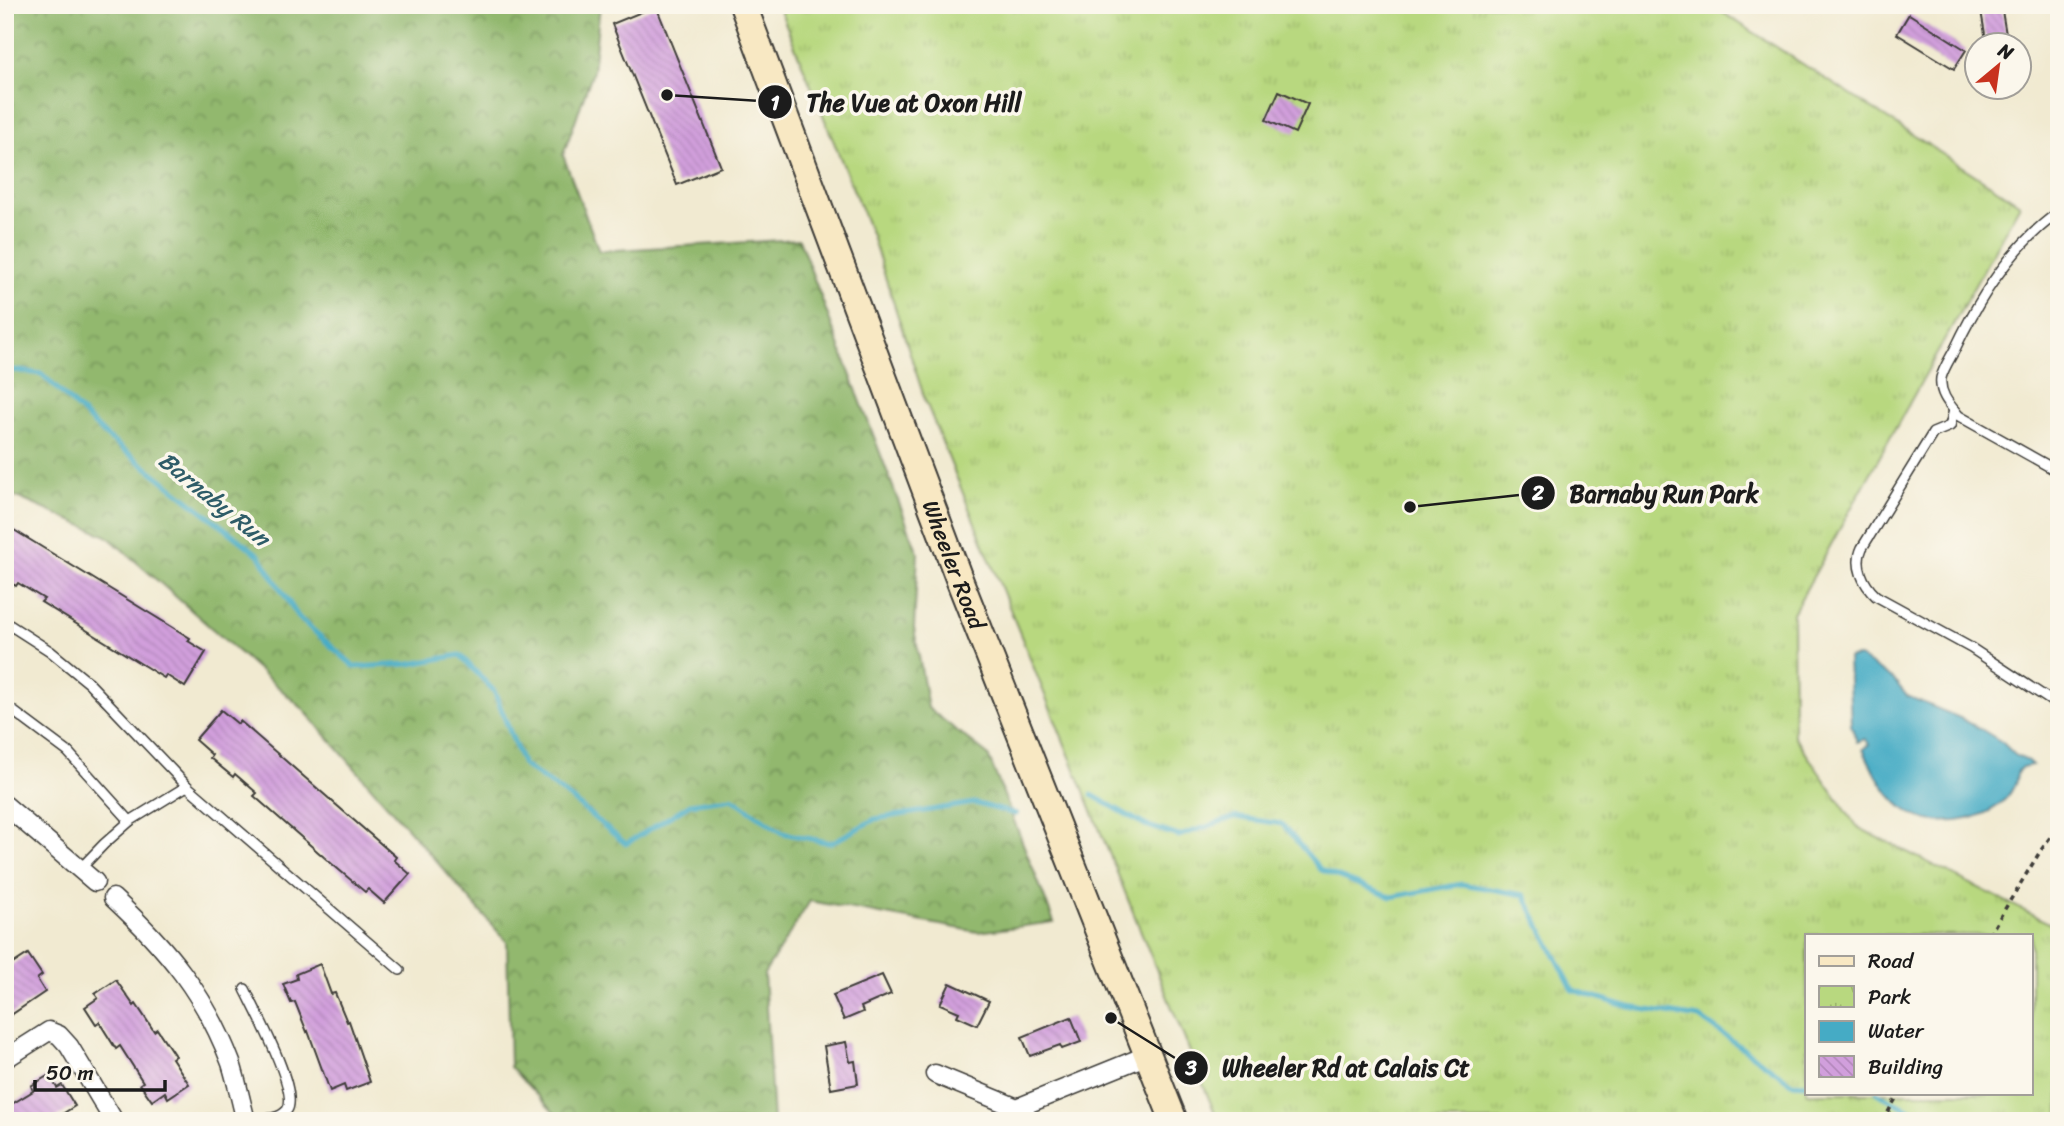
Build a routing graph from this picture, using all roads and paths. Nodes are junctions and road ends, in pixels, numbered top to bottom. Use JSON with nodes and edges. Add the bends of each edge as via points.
{"nodes":[{"id":1,"x":743,"y":5,"type":"edge"},
{"id":2,"x":2059,"y":212,"type":"edge"},
{"id":3,"x":1954,"y":410,"type":"junction"},
{"id":4,"x":2059,"y":472,"type":"edge"},
{"id":5,"x":5,"y":622,"type":"edge"},
{"id":6,"x":5,"y":705,"type":"edge"},
{"id":7,"x":2059,"y":706,"type":"edge"},
{"id":8,"x":187,"y":786,"type":"junction"},
{"id":9,"x":5,"y":805,"type":"edge"},
{"id":10,"x":130,"y":821,"type":"junction"},
{"id":11,"x":2059,"y":825,"type":"edge"},
{"id":12,"x":79,"y":870,"type":"junction"},
{"id":13,"x":95,"y":882,"type":"dead end"},
{"id":14,"x":113,"y":898,"type":"dead end"},
{"id":15,"x":1990,"y":934,"type":"edge"},
{"id":16,"x":400,"y":970,"type":"dead end"},
{"id":17,"x":245,"y":989,"type":"dead end"},
{"id":18,"x":1148,"y":1055,"type":"junction"},
{"id":19,"x":5,"y":1059,"type":"edge"},
{"id":20,"x":935,"y":1074,"type":"dead end"},
{"id":21,"x":1898,"y":1094,"type":"edge"},
{"id":22,"x":1017,"y":1114,"type":"edge"},
{"id":23,"x":114,"y":1121,"type":"edge"},
{"id":24,"x":245,"y":1121,"type":"edge"},
{"id":25,"x":1174,"y":1121,"type":"edge"},
{"id":26,"x":1883,"y":1121,"type":"edge"}],
"edges":[{"from":1,"to":18,"type":"main road","name":"Wheeler Road","via":[[956,572]]},
{"from":2,"to":3,"type":"lane","via":[[2027,238],[1964,329],[1941,377],[1942,392]]},
{"from":3,"to":4,"type":"lane"},
{"from":3,"to":7,"type":"lane","via":[[1950,426],[1933,433],[1862,548],[1857,558],[1865,586]]},
{"from":5,"to":8,"type":"lane","via":[[89,683]]},
{"from":6,"to":10,"type":"lane","via":[[68,752]]},
{"from":8,"to":10,"type":"lane"},
{"from":8,"to":16,"type":"lane"},
{"from":9,"to":12,"type":"street"},
{"from":10,"to":12,"type":"lane"},
{"from":11,"to":15,"type":"path"},
{"from":12,"to":13,"type":"street"},
{"from":14,"to":24,"type":"street","via":[[183,971],[212,1020],[231,1065]]},
{"from":17,"to":24,"type":"lane","via":[[273,1046],[291,1098],[278,1117]]},
{"from":18,"to":22,"type":"street"},
{"from":18,"to":25,"type":"main road","name":"Wheeler Road"},
{"from":19,"to":23,"type":"street","via":[[52,1031],[69,1046]]},
{"from":20,"to":22,"type":"street"},
{"from":21,"to":26,"type":"path"}]}
